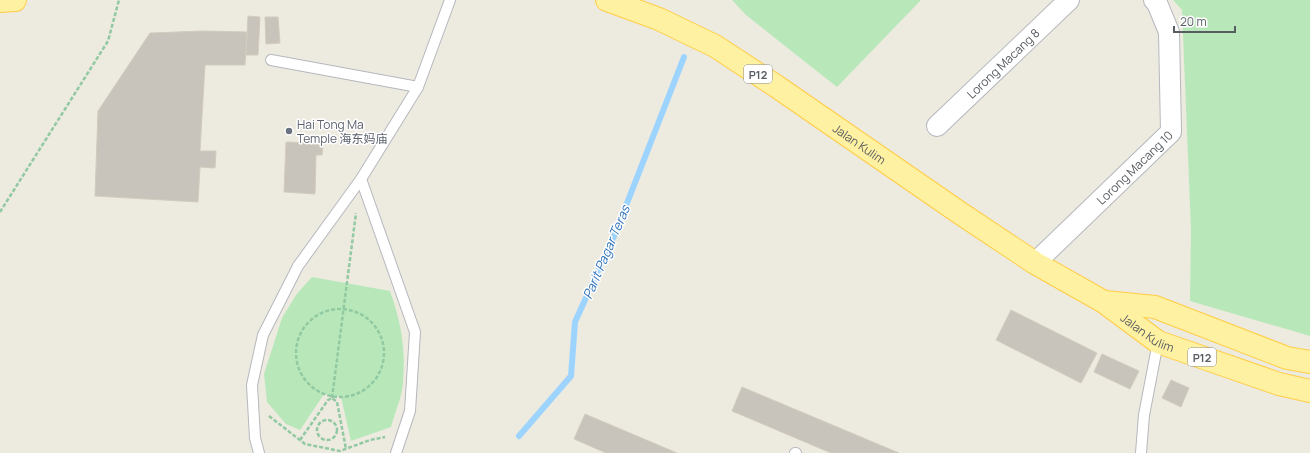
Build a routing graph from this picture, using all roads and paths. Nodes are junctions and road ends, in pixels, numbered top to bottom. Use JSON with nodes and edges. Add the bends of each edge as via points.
{"nodes":[{"id":1,"x":15,"y":0,"type":"edge"},
{"id":2,"x":119,"y":0,"type":"edge"},
{"id":3,"x":450,"y":0,"type":"edge"},
{"id":4,"x":607,"y":0,"type":"edge"},
{"id":5,"x":1069,"y":0,"type":"edge"},
{"id":6,"x":1154,"y":0,"type":"edge"},
{"id":7,"x":0,"y":1,"type":"edge"},
{"id":8,"x":272,"y":60,"type":"dead end"},
{"id":9,"x":418,"y":87,"type":"junction"},
{"id":10,"x":937,"y":126,"type":"dead end"},
{"id":11,"x":361,"y":179,"type":"junction"},
{"id":12,"x":0,"y":212,"type":"edge"},
{"id":13,"x":1035,"y":263,"type":"junction"},
{"id":14,"x":1104,"y":302,"type":"junction"},
{"id":15,"x":344,"y":308,"type":"junction"},
{"id":16,"x":1158,"y":342,"type":"junction"},
{"id":17,"x":1310,"y":362,"type":"edge"},
{"id":18,"x":1310,"y":392,"type":"edge"},
{"id":19,"x":332,"y":398,"type":"junction"},
{"id":20,"x":252,"y":402,"type":"junction"},
{"id":21,"x":319,"y":423,"type":"junction"},
{"id":22,"x":310,"y":426,"type":"junction"},
{"id":23,"x":336,"y":426,"type":"junction"},
{"id":24,"x":343,"y":432,"type":"junction"},
{"id":25,"x":403,"y":433,"type":"junction"},
{"id":26,"x":300,"y":440,"type":"junction"},
{"id":27,"x":346,"y":449,"type":"junction"},
{"id":28,"x":259,"y":453,"type":"edge"},
{"id":29,"x":396,"y":453,"type":"edge"},
{"id":30,"x":1141,"y":453,"type":"edge"}],
"edges":[{"from":1,"to":7,"type":"main road"},
{"from":2,"to":12,"type":"path","via":[[108,41]]},
{"from":3,"to":9,"type":"lane"},
{"from":4,"to":13,"type":"main road","name":"Jalan Kulim","number":"P12","via":[[659,19],[715,46]]},
{"from":5,"to":10,"type":"street","name":"Lorong Macang 8"},
{"from":6,"to":13,"type":"street","name":"Lorong Macang 10","via":[[1169,32],[1171,132]]},
{"from":8,"to":9,"type":"lane"},
{"from":9,"to":11,"type":"lane"},
{"from":11,"to":15,"type":"path"},
{"from":11,"to":20,"type":"lane","via":[[298,266],[263,335],[252,385]]},
{"from":11,"to":25,"type":"lane","via":[[415,332],[410,411]]},
{"from":13,"to":14,"type":"main road","name":"Jalan Kulim","number":"P12"},
{"from":14,"to":16,"type":"main road","name":"Jalan Kulim","number":"P12"},
{"from":14,"to":17,"type":"main road","name":"Jalan Kulim","number":"P12","via":[[1155,307],[1287,358]]},
{"from":15,"to":19,"type":"path"},
{"from":15,"to":19,"type":"path","via":[[330,309],[318,314],[300,333],[296,346],[296,360],[300,372],[318,392]]},
{"from":15,"to":19,"type":"path","via":[[358,312],[370,320],[379,332],[384,346],[384,360],[380,374],[371,386],[359,394]]},
{"from":16,"to":18,"type":"main road","name":"Jalan Kulim","number":"P12","via":[[1279,384]]},
{"from":16,"to":30,"type":"lane","via":[[1144,415]]},
{"from":19,"to":22,"type":"path"},
{"from":19,"to":24,"type":"path","via":[[337,402]]},
{"from":20,"to":26,"type":"path"},
{"from":20,"to":28,"type":"lane","via":[[254,438]]},
{"from":21,"to":22,"type":"path"},
{"from":21,"to":23,"type":"path","via":[[328,420]]},
{"from":21,"to":23,"type":"path","via":[[317,432],[324,439],[330,439],[335,435]]},
{"from":22,"to":26,"type":"path"},
{"from":23,"to":24,"type":"path"},
{"from":24,"to":27,"type":"path"},
{"from":25,"to":27,"type":"path","via":[[370,440]]},
{"from":25,"to":29,"type":"lane"},
{"from":26,"to":27,"type":"path","via":[[305,444],[340,451]]}]}
